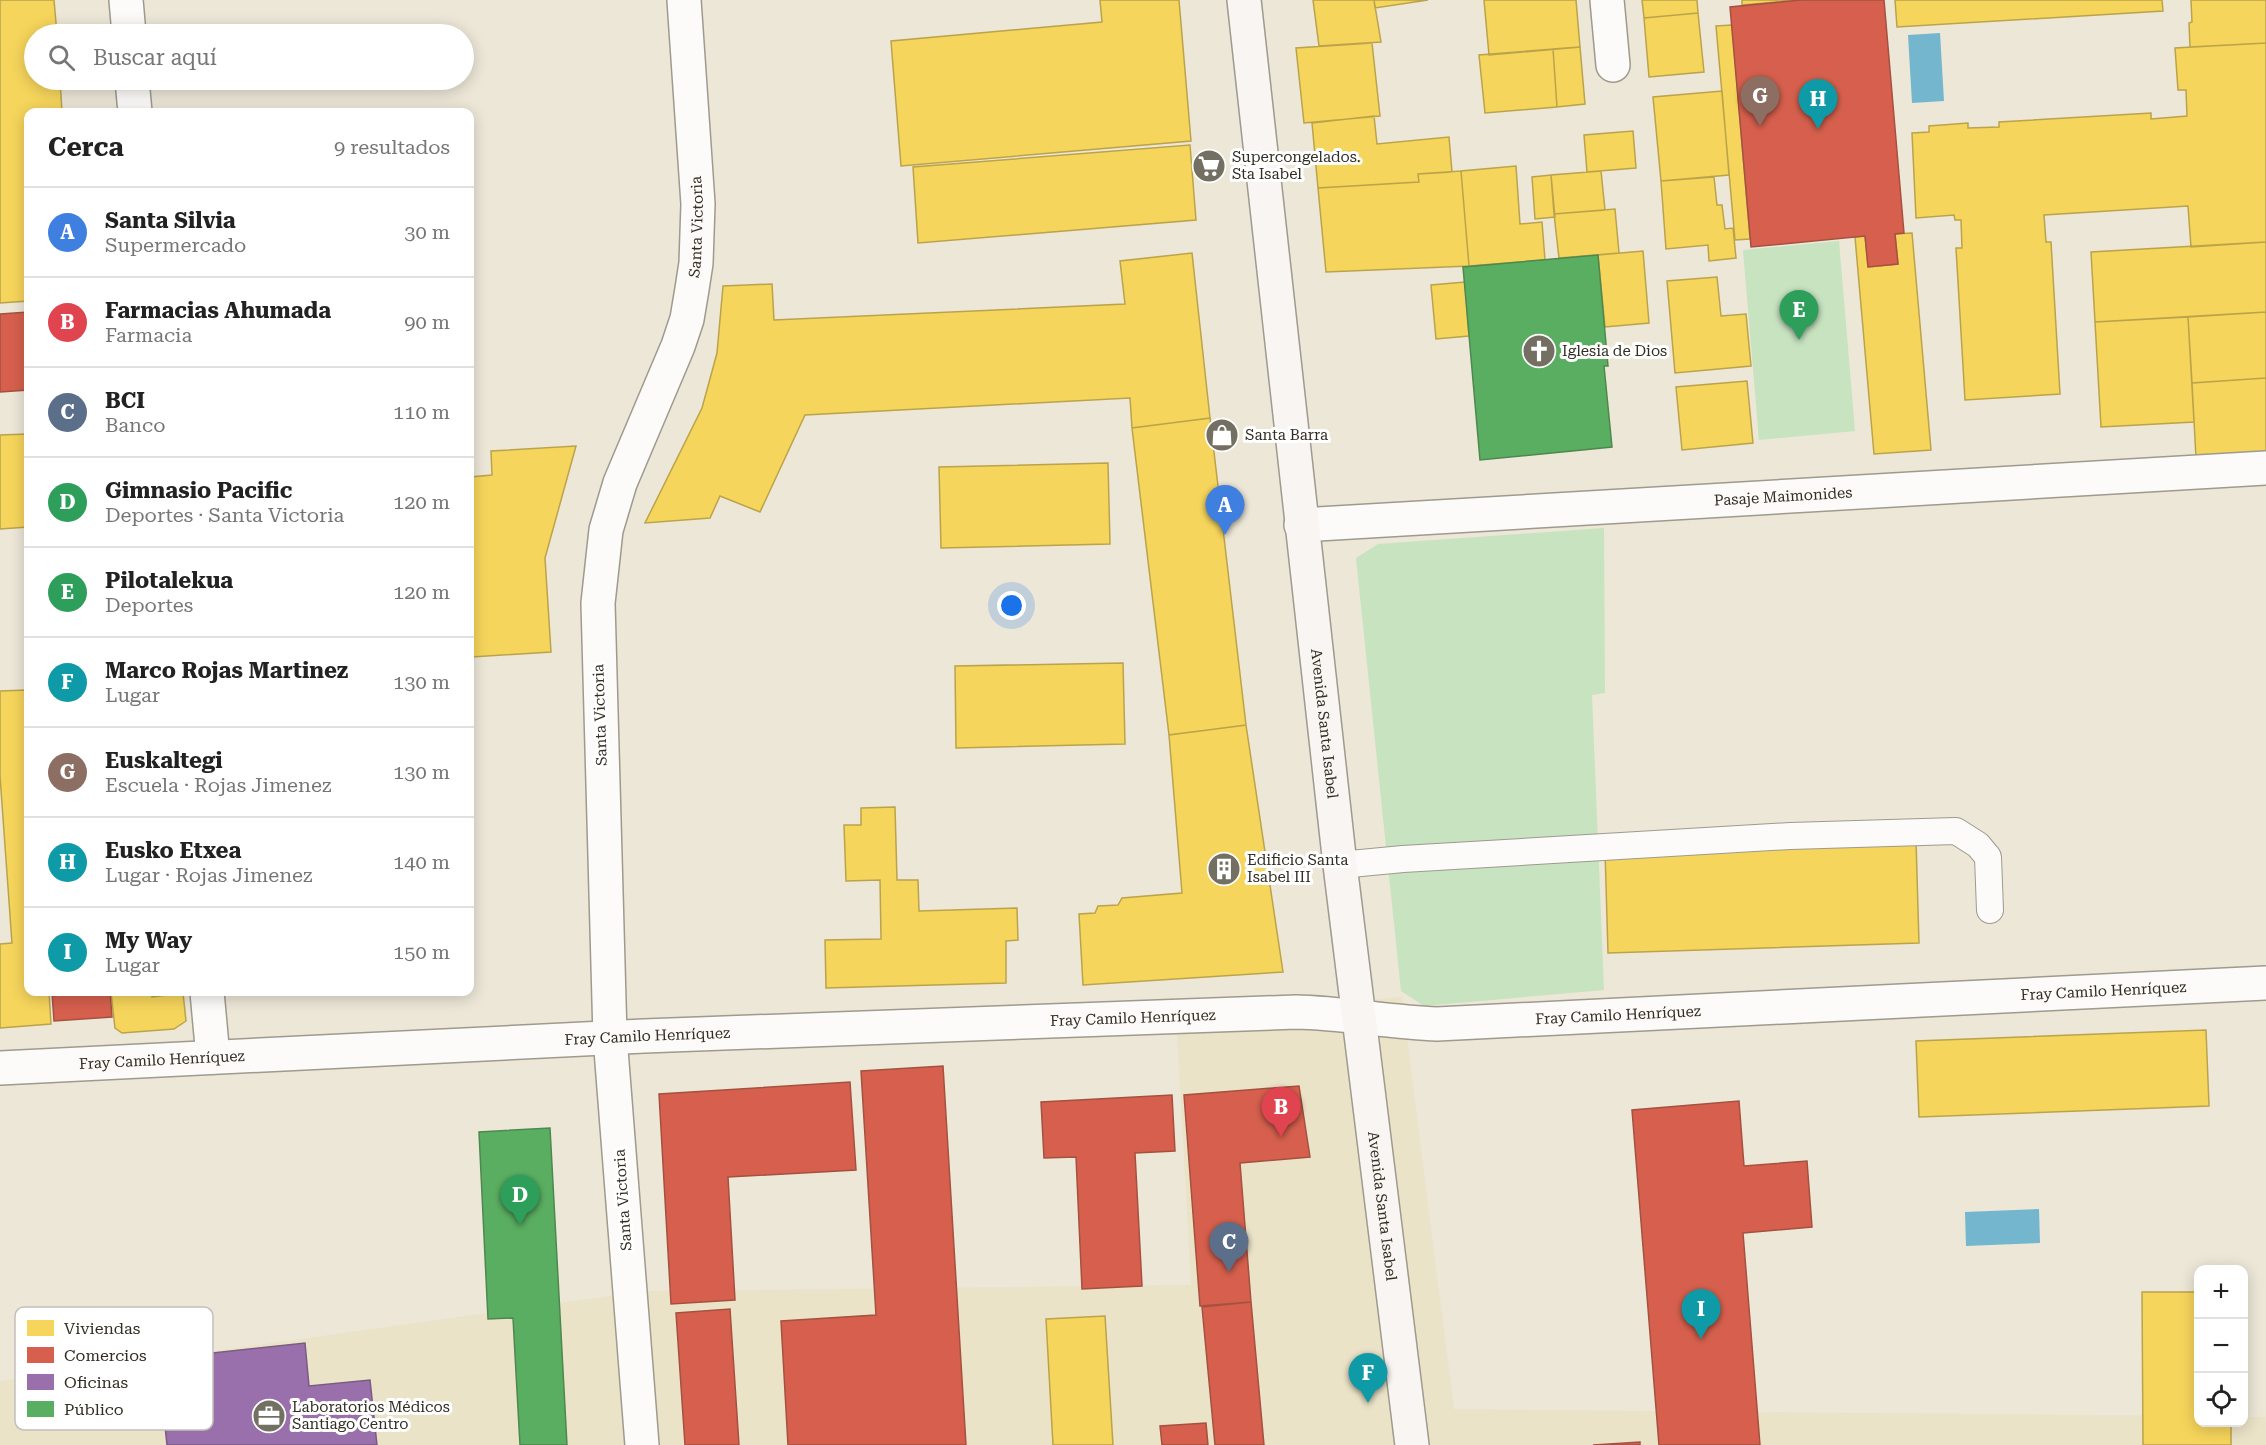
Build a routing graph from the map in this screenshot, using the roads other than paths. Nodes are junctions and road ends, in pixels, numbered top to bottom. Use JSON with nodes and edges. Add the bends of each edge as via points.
{"nodes":[{"id":1,"x":126,"y":0,"type":"edge"},
{"id":2,"x":684,"y":0,"type":"edge"},
{"id":3,"x":1244,"y":0,"type":"edge"},
{"id":4,"x":1607,"y":0,"type":"edge"},
{"id":5,"x":128,"y":24,"type":"edge"},
{"id":6,"x":1613,"y":65,"type":"dead end"},
{"id":7,"x":133,"y":90,"type":"edge"},
{"id":8,"x":135,"y":108,"type":"edge"},
{"id":9,"x":2266,"y":468,"type":"edge"},
{"id":10,"x":1301,"y":525,"type":"junction"},
{"id":11,"x":1340,"y":865,"type":"junction"},
{"id":12,"x":1990,"y":910,"type":"dead end"},
{"id":13,"x":2266,"y":983,"type":"edge"},
{"id":14,"x":207,"y":996,"type":"edge"},
{"id":15,"x":1358,"y":1016,"type":"junction"},
{"id":16,"x":610,"y":1037,"type":"junction"},
{"id":17,"x":213,"y":1057,"type":"junction"},
{"id":18,"x":0,"y":1068,"type":"edge"},
{"id":19,"x":642,"y":1445,"type":"edge"},
{"id":20,"x":1412,"y":1445,"type":"edge"}],
"edges":[{"from":1,"to":5,"type":"street"},
{"from":2,"to":16,"type":"street","name":"Santa Victoria","via":[[698,204],[696,262],[687,319],[678,346],[617,492],[606,530],[598,603]]},
{"from":3,"to":10,"type":"main road","name":"Avenida Santa Isabel"},
{"from":4,"to":6,"type":"street"},
{"from":7,"to":8,"type":"street"},
{"from":9,"to":10,"type":"street","name":"Pasaje Maimonides"},
{"from":10,"to":11,"type":"main road","name":"Avenida Santa Isabel"},
{"from":11,"to":12,"type":"lane","via":[[1790,836],[1956,831],[1978,844],[1988,857]]},
{"from":11,"to":15,"type":"main road","name":"Avenida Santa Isabel"},
{"from":13,"to":15,"type":"street","name":"Fray Camilo Henríquez","via":[[1437,1024]]},
{"from":14,"to":17,"type":"street"},
{"from":15,"to":16,"type":"street","name":"Fray Camilo Henríquez","via":[[1296,1012]]},
{"from":15,"to":20,"type":"main road","name":"Avenida Santa Isabel"},
{"from":16,"to":17,"type":"street","name":"Fray Camilo Henríquez"},
{"from":16,"to":19,"type":"street","name":"Santa Victoria"},
{"from":17,"to":18,"type":"street","name":"Fray Camilo Henríquez"}]}
